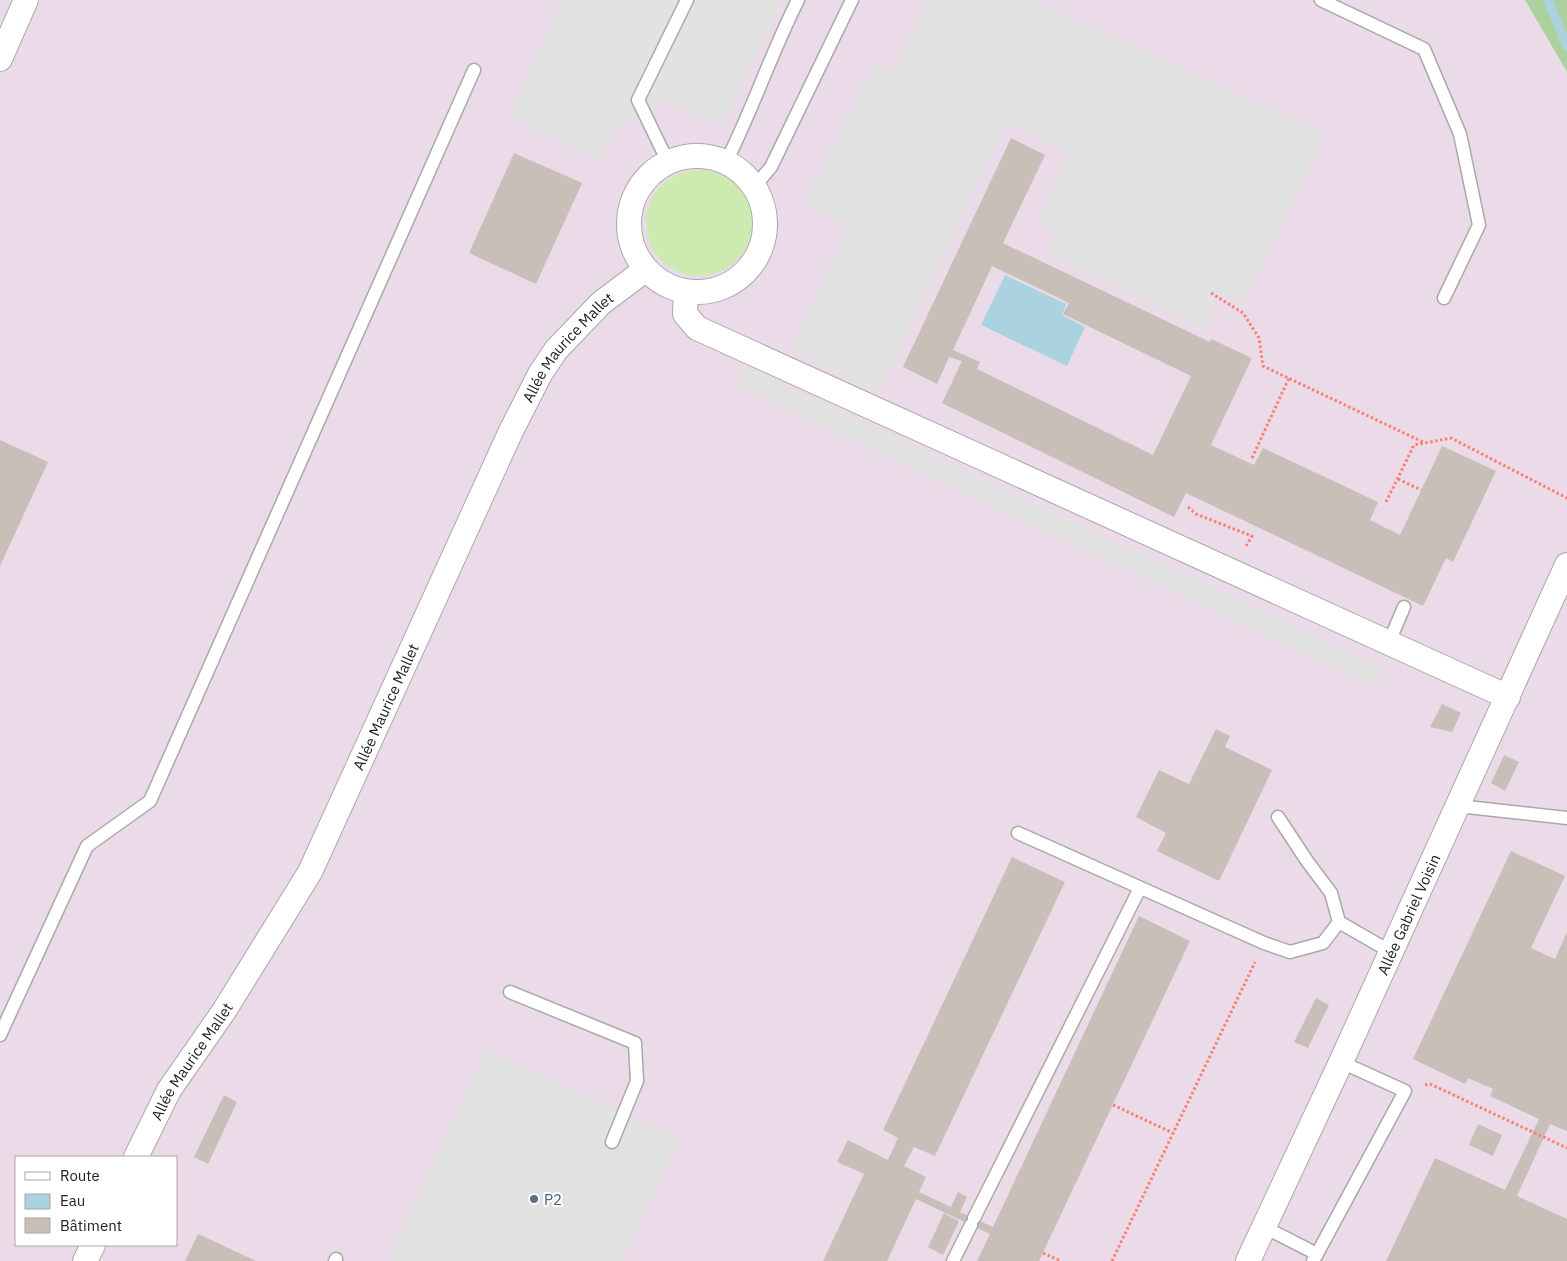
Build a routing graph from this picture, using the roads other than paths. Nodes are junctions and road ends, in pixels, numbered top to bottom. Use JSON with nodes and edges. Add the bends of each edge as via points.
{"nodes":[{"id":1,"x":26,"y":0,"type":"edge"},
{"id":2,"x":686,"y":0,"type":"edge"},
{"id":3,"x":798,"y":0,"type":"edge"},
{"id":4,"x":852,"y":0,"type":"edge"},
{"id":5,"x":1321,"y":0,"type":"edge"},
{"id":6,"x":0,"y":59,"type":"edge"},
{"id":7,"x":474,"y":70,"type":"dead end"},
{"id":8,"x":668,"y":162,"type":"junction"},
{"id":9,"x":726,"y":162,"type":"junction"},
{"id":10,"x":755,"y":186,"type":"junction"},
{"id":11,"x":645,"y":270,"type":"junction"},
{"id":12,"x":686,"y":292,"type":"junction"},
{"id":13,"x":1444,"y":298,"type":"dead end"},
{"id":14,"x":1567,"y":565,"type":"edge"},
{"id":15,"x":1404,"y":607,"type":"dead end"},
{"id":16,"x":1389,"y":642,"type":"junction"},
{"id":17,"x":1508,"y":697,"type":"junction"},
{"id":18,"x":1458,"y":806,"type":"junction"},
{"id":19,"x":1278,"y":817,"type":"dead end"},
{"id":20,"x":1567,"y":818,"type":"edge"},
{"id":21,"x":1018,"y":833,"type":"dead end"},
{"id":22,"x":1140,"y":888,"type":"junction"},
{"id":23,"x":1339,"y":922,"type":"junction"},
{"id":24,"x":1391,"y":952,"type":"junction"},
{"id":25,"x":510,"y":992,"type":"dead end"},
{"id":26,"x":0,"y":1035,"type":"edge"},
{"id":27,"x":1341,"y":1062,"type":"junction"},
{"id":28,"x":612,"y":1142,"type":"dead end"},
{"id":29,"x":136,"y":1156,"type":"edge"},
{"id":30,"x":1264,"y":1227,"type":"junction"},
{"id":31,"x":92,"y":1246,"type":"edge"},
{"id":32,"x":1315,"y":1257,"type":"edge"},
{"id":33,"x":85,"y":1261,"type":"edge"},
{"id":34,"x":953,"y":1261,"type":"edge"},
{"id":35,"x":1248,"y":1261,"type":"edge"}],
"edges":[{"from":1,"to":6,"type":"street"},
{"from":2,"to":8,"type":"lane","via":[[638,100]]},
{"from":3,"to":9,"type":"lane"},
{"from":4,"to":10,"type":"lane","via":[[771,167]]},
{"from":5,"to":13,"type":"lane","via":[[1424,49],[1460,134],[1479,225]]},
{"from":7,"to":26,"type":"lane","via":[[150,801],[87,846]]},
{"from":8,"to":9,"type":"street","via":[[697,155]]},
{"from":8,"to":11,"type":"street","via":[[650,174],[638,188],[629,213],[628,231],[637,258]]},
{"from":9,"to":10,"type":"street","via":[[743,172]]},
{"from":10,"to":12,"type":"street","via":[[766,221],[762,247],[748,271],[728,285],[706,292]]},
{"from":11,"to":12,"type":"street","via":[[658,280]]},
{"from":11,"to":29,"type":"street","name":"Allée Maurice Mallet","via":[[601,303],[556,350],[540,374],[510,431],[310,872],[224,1011],[169,1090]]},
{"from":12,"to":16,"type":"street","via":[[685,314],[697,328]]},
{"from":14,"to":17,"type":"street","name":"Allée Gabriel Voisin"},
{"from":15,"to":16,"type":"lane"},
{"from":16,"to":17,"type":"street"},
{"from":17,"to":18,"type":"street","name":"Allée Gabriel Voisin"},
{"from":18,"to":20,"type":"lane"},
{"from":18,"to":24,"type":"street","name":"Allée Gabriel Voisin"},
{"from":19,"to":23,"type":"lane","via":[[1331,892]]},
{"from":21,"to":22,"type":"lane"},
{"from":22,"to":23,"type":"lane","via":[[1290,952],[1323,943]]},
{"from":22,"to":34,"type":"lane"},
{"from":23,"to":24,"type":"lane"},
{"from":24,"to":27,"type":"street","name":"Allée Gabriel Voisin"},
{"from":25,"to":28,"type":"lane","via":[[635,1043],[637,1081]]},
{"from":27,"to":30,"type":"street","name":"Allée Gabriel Voisin"},
{"from":27,"to":32,"type":"lane","via":[[1405,1091]]},
{"from":30,"to":32,"type":"lane"},
{"from":30,"to":35,"type":"street","name":"Allée Gabriel Voisin"},
{"from":31,"to":33,"type":"street"}]}
